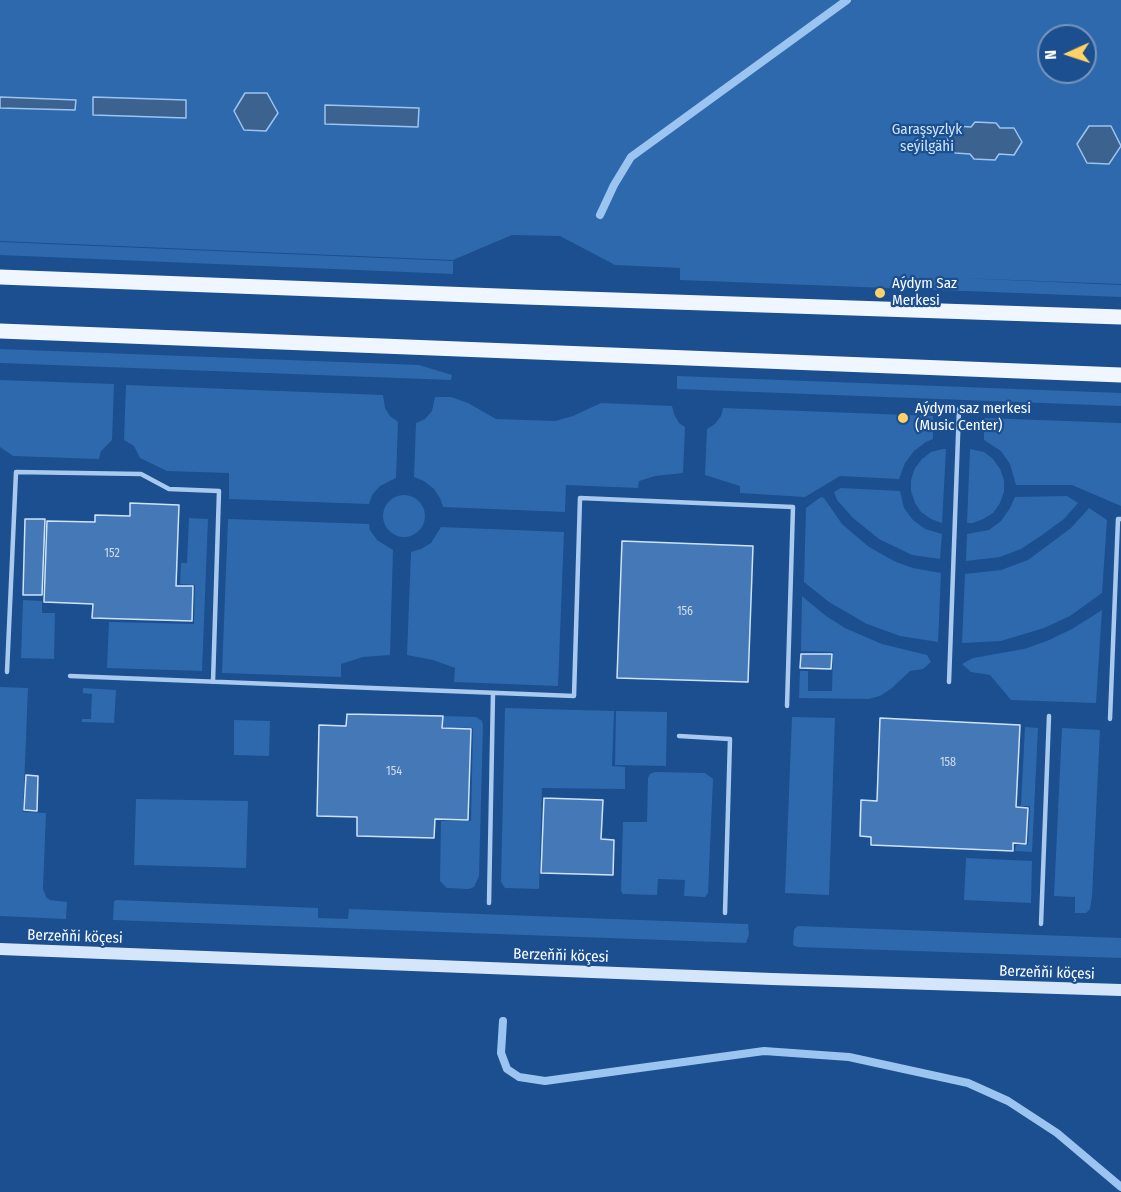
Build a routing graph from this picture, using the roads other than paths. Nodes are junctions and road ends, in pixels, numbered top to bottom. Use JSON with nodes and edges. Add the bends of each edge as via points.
{"nodes":[{"id":1,"x":0,"y":277,"type":"edge"},
{"id":2,"x":1121,"y":317,"type":"edge"},
{"id":3,"x":0,"y":331,"type":"edge"},
{"id":4,"x":1121,"y":375,"type":"edge"},
{"id":5,"x":959,"y":409,"type":"dead end"},
{"id":6,"x":1121,"y":519,"type":"edge"},
{"id":7,"x":7,"y":672,"type":"dead end"},
{"id":8,"x":70,"y":676,"type":"dead end"},
{"id":9,"x":213,"y":682,"type":"junction"},
{"id":10,"x":949,"y":682,"type":"dead end"},
{"id":11,"x":493,"y":693,"type":"junction"},
{"id":12,"x":787,"y":706,"type":"dead end"},
{"id":13,"x":1049,"y":716,"type":"dead end"},
{"id":14,"x":1110,"y":719,"type":"dead end"},
{"id":15,"x":679,"y":736,"type":"dead end"},
{"id":16,"x":489,"y":903,"type":"dead end"},
{"id":17,"x":725,"y":913,"type":"dead end"},
{"id":18,"x":1041,"y":924,"type":"dead end"},
{"id":19,"x":0,"y":949,"type":"edge"},
{"id":20,"x":1121,"y":990,"type":"edge"}],
"edges":[{"from":1,"to":2,"type":"main road"},
{"from":3,"to":4,"type":"main road"},
{"from":5,"to":10,"type":"lane"},
{"from":6,"to":14,"type":"lane"},
{"from":7,"to":9,"type":"lane","via":[[16,472],[141,474],[169,489],[219,491]]},
{"from":8,"to":9,"type":"lane"},
{"from":9,"to":11,"type":"lane"},
{"from":11,"to":12,"type":"lane","via":[[574,696],[580,498],[782,506],[793,507]]},
{"from":11,"to":16,"type":"lane"},
{"from":13,"to":18,"type":"lane"},
{"from":15,"to":17,"type":"lane","via":[[730,739]]},
{"from":19,"to":20,"type":"street","name":"Berzeňňi köçesi"}]}
